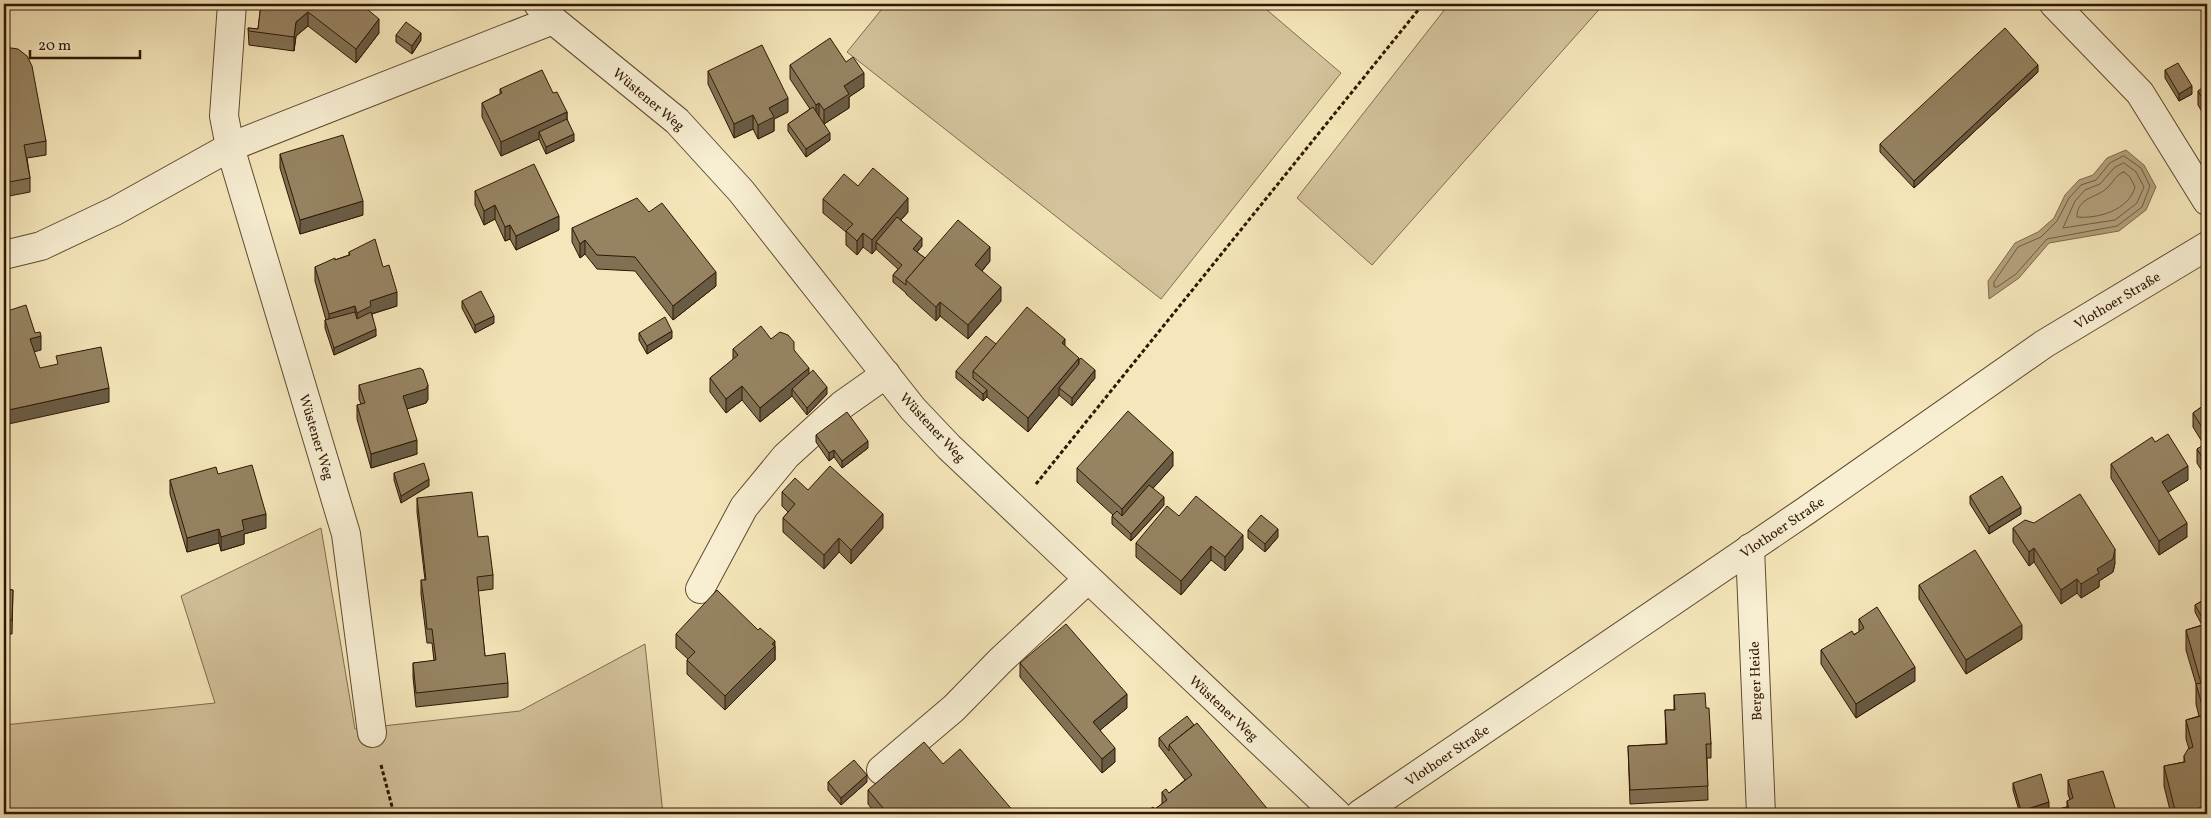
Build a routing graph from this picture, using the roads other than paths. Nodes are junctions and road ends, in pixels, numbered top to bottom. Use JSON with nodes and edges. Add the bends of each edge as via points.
{"nodes":[{"id":1,"x":232,"y":4,"type":"edge"},
{"id":2,"x":2054,"y":4,"type":"edge"},
{"id":3,"x":546,"y":12,"type":"edge"},
{"id":4,"x":230,"y":147,"type":"junction"},
{"id":5,"x":2207,"y":201,"type":"edge"},
{"id":6,"x":2207,"y":246,"type":"edge"},
{"id":7,"x":4,"y":255,"type":"edge"},
{"id":8,"x":886,"y":374,"type":"junction"},
{"id":9,"x":1750,"y":548,"type":"junction"},
{"id":10,"x":1088,"y":579,"type":"junction"},
{"id":11,"x":700,"y":589,"type":"dead end"},
{"id":12,"x":372,"y":733,"type":"road end"},
{"id":13,"x":881,"y":770,"type":"dead end"},
{"id":14,"x":1336,"y":814,"type":"edge"},
{"id":15,"x":1360,"y":814,"type":"edge"},
{"id":16,"x":1761,"y":814,"type":"edge"}],
"edges":[{"from":1,"to":4,"type":"street","name":"Wüstener Weg","via":[[224,116]]},
{"from":2,"to":5,"type":"street","via":[[2140,93]]},
{"from":3,"to":4,"type":"street","name":"Wüstener Weg"},
{"from":3,"to":8,"type":"street","name":"Wüstener Weg","via":[[677,120],[741,191]]},
{"from":4,"to":7,"type":"street","name":"Wüstener Weg","via":[[115,211],[49,242]]},
{"from":4,"to":12,"type":"street","name":"Wüstener Weg","via":[[346,534]]},
{"from":6,"to":9,"type":"street","name":"Vlothoer Straße","via":[[2044,344]]},
{"from":8,"to":10,"type":"street","name":"Wüstener Weg","via":[[949,447]]},
{"from":8,"to":11,"type":"street","via":[[842,406],[786,456],[744,507]]},
{"from":9,"to":15,"type":"street","name":"Vlothoer Straße"},
{"from":9,"to":16,"type":"street","name":"Berger Heide"},
{"from":10,"to":13,"type":"street","via":[[954,708]]},
{"from":10,"to":14,"type":"street","name":"Wüstener Weg"}]}
